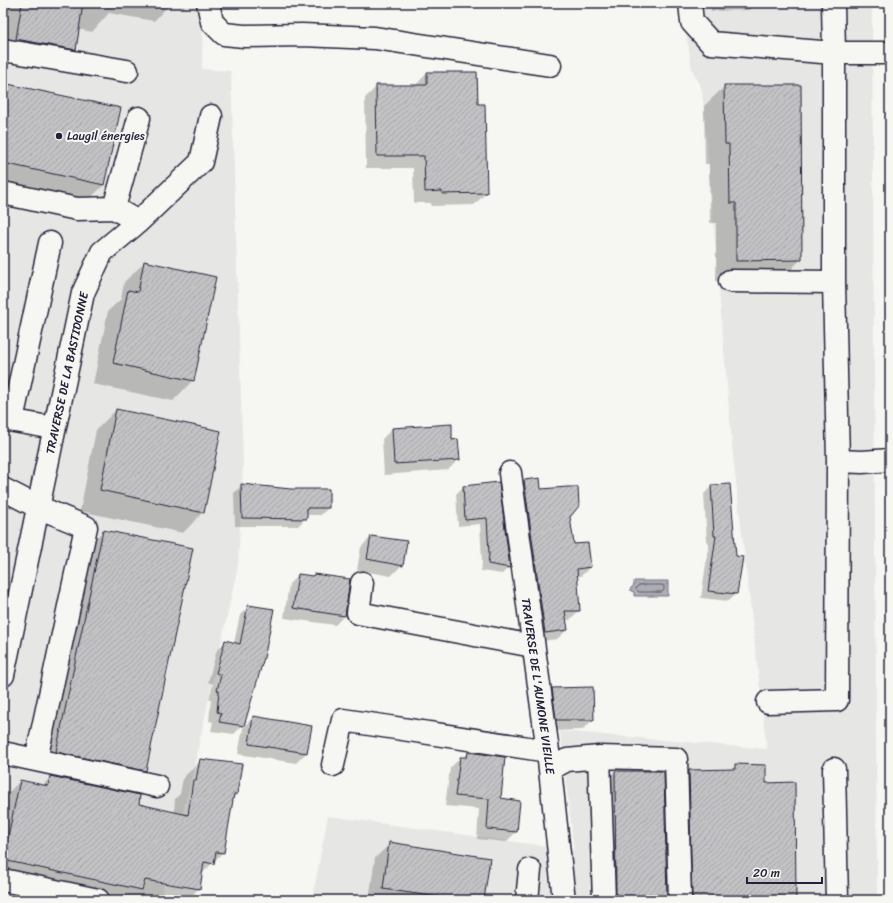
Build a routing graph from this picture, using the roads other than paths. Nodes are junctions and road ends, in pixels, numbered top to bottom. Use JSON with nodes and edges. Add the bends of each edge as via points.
{"nodes":[{"id":1,"x":208,"y":3,"type":"edge"},
{"id":2,"x":690,"y":3,"type":"edge"},
{"id":3,"x":833,"y":3,"type":"edge"},
{"id":4,"x":3,"y":50,"type":"edge"},
{"id":5,"x":834,"y":53,"type":"junction"},
{"id":6,"x":890,"y":53,"type":"edge"},
{"id":7,"x":550,"y":65,"type":"dead end"},
{"id":8,"x":128,"y":72,"type":"dead end"},
{"id":9,"x":211,"y":116,"type":"dead end"},
{"id":10,"x":139,"y":118,"type":"dead end"},
{"id":11,"x":3,"y":193,"type":"edge"},
{"id":12,"x":114,"y":208,"type":"junction"},
{"id":13,"x":138,"y":222,"type":"junction"},
{"id":14,"x":50,"y":243,"type":"dead end"},
{"id":15,"x":730,"y":280,"type":"dead end"},
{"id":16,"x":834,"y":282,"type":"junction"},
{"id":17,"x":8,"y":420,"type":"edge"},
{"id":18,"x":54,"y":428,"type":"junction"},
{"id":19,"x":890,"y":460,"type":"edge"},
{"id":20,"x":838,"y":461,"type":"junction"},
{"id":21,"x":510,"y":473,"type":"dead end"},
{"id":22,"x":3,"y":489,"type":"edge"},
{"id":23,"x":38,"y":507,"type":"junction"},
{"id":24,"x":362,"y":583,"type":"dead end"},
{"id":25,"x":533,"y":646,"type":"junction"},
{"id":26,"x":3,"y":676,"type":"edge"},
{"id":27,"x":768,"y":702,"type":"dead end"},
{"id":28,"x":3,"y":753,"type":"edge"},
{"id":29,"x":599,"y":757,"type":"junction"},
{"id":30,"x":36,"y":760,"type":"junction"},
{"id":31,"x":549,"y":760,"type":"junction"},
{"id":32,"x":333,"y":765,"type":"dead end"},
{"id":33,"x":834,"y":769,"type":"dead end"},
{"id":34,"x":157,"y":786,"type":"dead end"},
{"id":35,"x":530,"y":870,"type":"dead end"},
{"id":36,"x":3,"y":880,"type":"edge"},
{"id":37,"x":98,"y":900,"type":"edge"},
{"id":38,"x":527,"y":900,"type":"edge"},
{"id":39,"x":564,"y":900,"type":"edge"},
{"id":40,"x":604,"y":900,"type":"edge"},
{"id":41,"x":680,"y":900,"type":"edge"},
{"id":42,"x":837,"y":900,"type":"edge"}],
"edges":[{"from":1,"to":7,"type":"street","via":[[212,22],[224,34],[375,38]]},
{"from":2,"to":5,"type":"street","via":[[692,22],[711,43]]},
{"from":3,"to":5,"type":"street"},
{"from":4,"to":8,"type":"street"},
{"from":5,"to":6,"type":"street"},
{"from":5,"to":16,"type":"street"},
{"from":9,"to":13,"type":"street","name":"TRAVERSE DE LA BASTIDONNE","via":[[201,162]]},
{"from":10,"to":12,"type":"street"},
{"from":11,"to":12,"type":"street","via":[[77,209]]},
{"from":12,"to":13,"type":"street"},
{"from":13,"to":18,"type":"street","name":"TRAVERSE DE LA BASTIDONNE","via":[[102,252],[82,293]]},
{"from":14,"to":17,"type":"street"},
{"from":15,"to":16,"type":"street"},
{"from":16,"to":20,"type":"street"},
{"from":17,"to":18,"type":"street"},
{"from":18,"to":23,"type":"street","name":"TRAVERSE DE LA BASTIDONNE"},
{"from":19,"to":20,"type":"street"},
{"from":20,"to":27,"type":"street","via":[[837,700]]},
{"from":21,"to":25,"type":"street","name":"TRAVERSE DE L'AUMONE VIEILLE"},
{"from":22,"to":23,"type":"street"},
{"from":23,"to":26,"type":"street","name":"TRAVERSE DE LA BASTIDONNE"},
{"from":23,"to":30,"type":"street","via":[[86,527]]},
{"from":24,"to":25,"type":"street","via":[[358,614]]},
{"from":25,"to":31,"type":"street","name":"TRAVERSE DE L'AUMONE VIEILLE"},
{"from":28,"to":30,"type":"street"},
{"from":29,"to":31,"type":"street"},
{"from":29,"to":40,"type":"street"},
{"from":29,"to":41,"type":"street","via":[[676,759]]},
{"from":30,"to":34,"type":"street"},
{"from":31,"to":32,"type":"street","via":[[343,720]]},
{"from":31,"to":39,"type":"street","name":"TRAVERSE DE L'AUMONE VIEILLE"},
{"from":33,"to":42,"type":"street"},
{"from":35,"to":38,"type":"street"},
{"from":36,"to":37,"type":"street"}]}
